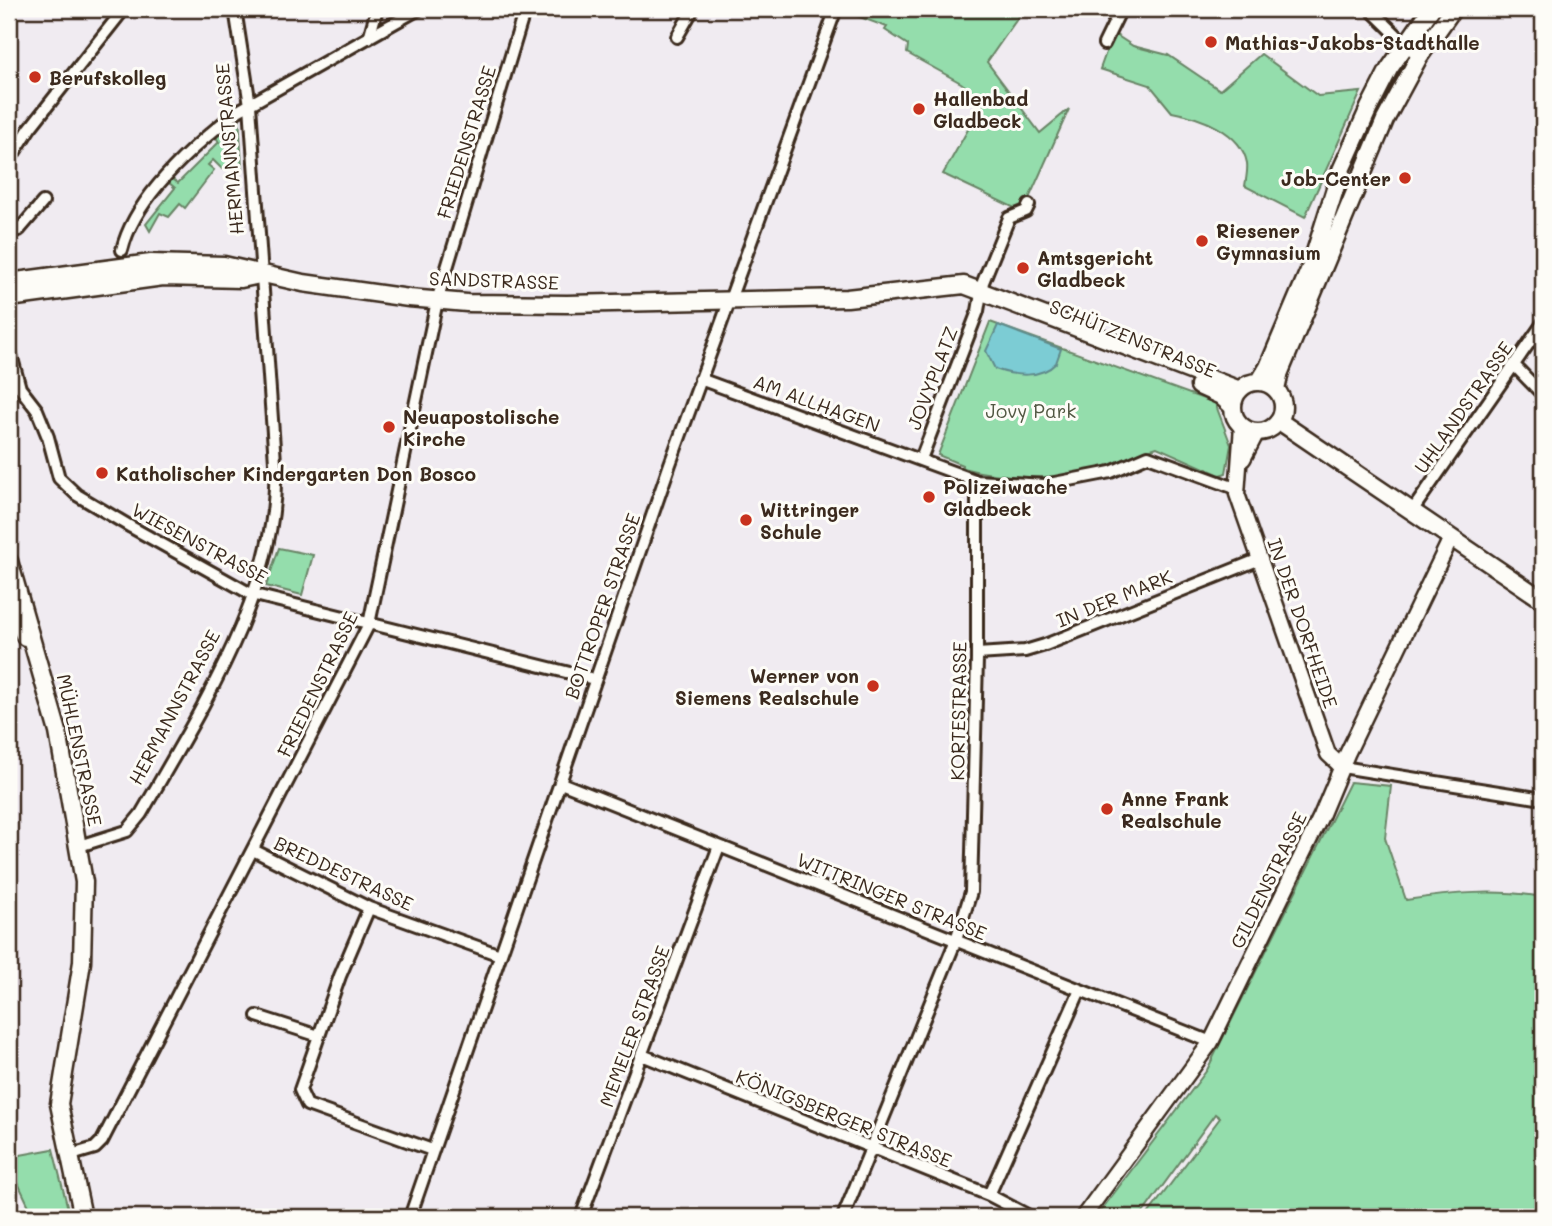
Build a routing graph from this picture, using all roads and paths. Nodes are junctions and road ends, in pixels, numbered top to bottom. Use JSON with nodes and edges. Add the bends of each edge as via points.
{"nodes":[{"id":1,"x":124,"y":9,"type":"edge"},
{"id":2,"x":235,"y":9,"type":"edge"},
{"id":3,"x":377,"y":9,"type":"edge"},
{"id":4,"x":419,"y":9,"type":"edge"},
{"id":5,"x":525,"y":9,"type":"edge"},
{"id":6,"x":693,"y":9,"type":"edge"},
{"id":7,"x":836,"y":9,"type":"edge"},
{"id":8,"x":1121,"y":9,"type":"edge"},
{"id":9,"x":1370,"y":9,"type":"edge"},
{"id":10,"x":1432,"y":9,"type":"edge"},
{"id":11,"x":1453,"y":9,"type":"edge"},
{"id":12,"x":677,"y":37,"type":"dead end"},
{"id":13,"x":369,"y":38,"type":"junction"},
{"id":14,"x":1104,"y":44,"type":"dead end"},
{"id":15,"x":1405,"y":46,"type":"junction"},
{"id":16,"x":1419,"y":57,"type":"junction"},
{"id":17,"x":250,"y":106,"type":"junction"},
{"id":18,"x":9,"y":161,"type":"edge"},
{"id":19,"x":43,"y":202,"type":"dead end"},
{"id":20,"x":1029,"y":205,"type":"dead end"},
{"id":21,"x":9,"y":221,"type":"edge"},
{"id":22,"x":122,"y":250,"type":"dead end"},
{"id":23,"x":260,"y":275,"type":"junction"},
{"id":24,"x":9,"y":282,"type":"edge"},
{"id":25,"x":981,"y":296,"type":"junction"},
{"id":26,"x":9,"y":298,"type":"edge"},
{"id":27,"x":729,"y":299,"type":"junction"},
{"id":28,"x":437,"y":300,"type":"junction"},
{"id":29,"x":1543,"y":323,"type":"edge"},
{"id":30,"x":9,"y":347,"type":"edge"},
{"id":31,"x":1514,"y":365,"type":"junction"},
{"id":32,"x":700,"y":379,"type":"junction"},
{"id":33,"x":1259,"y":382,"type":"junction"},
{"id":34,"x":1240,"y":390,"type":"junction"},
{"id":35,"x":1276,"y":390,"type":"junction"},
{"id":36,"x":1543,"y":395,"type":"edge"},
{"id":37,"x":1233,"y":407,"type":"junction"},
{"id":38,"x":1279,"y":421,"type":"junction"},
{"id":39,"x":1249,"y":429,"type":"junction"},
{"id":40,"x":921,"y":459,"type":"junction"},
{"id":41,"x":977,"y":481,"type":"junction"},
{"id":42,"x":1235,"y":488,"type":"junction"},
{"id":43,"x":1412,"y":511,"type":"junction"},
{"id":44,"x":1451,"y":538,"type":"junction"},
{"id":45,"x":1260,"y":559,"type":"junction"},
{"id":46,"x":9,"y":561,"type":"edge"},
{"id":47,"x":251,"y":594,"type":"junction"},
{"id":48,"x":1543,"y":600,"type":"edge"},
{"id":49,"x":9,"y":604,"type":"edge"},
{"id":50,"x":369,"y":624,"type":"junction"},
{"id":51,"x":977,"y":654,"type":"junction"},
{"id":52,"x":38,"y":663,"type":"junction"},
{"id":53,"x":594,"y":680,"type":"junction"},
{"id":54,"x":1342,"y":767,"type":"junction"},
{"id":55,"x":561,"y":783,"type":"junction"},
{"id":56,"x":1543,"y":799,"type":"edge"},
{"id":57,"x":79,"y":846,"type":"junction"},
{"id":58,"x":719,"y":846,"type":"junction"},
{"id":59,"x":253,"y":850,"type":"junction"},
{"id":60,"x":369,"y":908,"type":"junction"},
{"id":61,"x":956,"y":940,"type":"junction"},
{"id":62,"x":500,"y":955,"type":"junction"},
{"id":63,"x":1080,"y":990,"type":"junction"},
{"id":64,"x":257,"y":1016,"type":"dead end"},
{"id":65,"x":319,"y":1036,"type":"junction"},
{"id":66,"x":1210,"y":1042,"type":"junction"},
{"id":67,"x":642,"y":1055,"type":"junction"},
{"id":68,"x":872,"y":1147,"type":"junction"},
{"id":69,"x":432,"y":1150,"type":"junction"},
{"id":70,"x":68,"y":1156,"type":"junction"},
{"id":71,"x":989,"y":1195,"type":"junction"},
{"id":72,"x":83,"y":1217,"type":"edge"},
{"id":73,"x":410,"y":1217,"type":"edge"},
{"id":74,"x":581,"y":1217,"type":"edge"},
{"id":75,"x":843,"y":1217,"type":"edge"},
{"id":76,"x":1031,"y":1217,"type":"edge"},
{"id":77,"x":1083,"y":1217,"type":"edge"}],
"edges":[{"from":1,"to":18,"type":"street"},
{"from":2,"to":17,"type":"street","name":"HERMANNSTRASSE"},
{"from":3,"to":13,"type":"street"},
{"from":4,"to":13,"type":"street"},
{"from":5,"to":28,"type":"street","name":"FRIEDENSTRASSE"},
{"from":6,"to":12,"type":"street"},
{"from":7,"to":27,"type":"street","name":"BOTTROPER STRASSE"},
{"from":8,"to":14,"type":"street"},
{"from":9,"to":15,"type":"street"},
{"from":10,"to":15,"type":"main road"},
{"from":11,"to":16,"type":"main road"},
{"from":13,"to":17,"type":"street"},
{"from":15,"to":16,"type":"street"},
{"from":15,"to":33,"type":"main road","via":[[1368,108],[1340,170],[1310,268]]},
{"from":16,"to":35,"type":"main road","via":[[1385,120],[1330,246]]},
{"from":17,"to":22,"type":"street","via":[[212,131],[174,167],[128,228]]},
{"from":17,"to":23,"type":"street","name":"HERMANNSTRASSE"},
{"from":19,"to":21,"type":"street","via":[[19,230]]},
{"from":20,"to":25,"type":"street","name":"JOVYPLATZ","via":[[1009,218]]},
{"from":23,"to":24,"type":"main road","name":"SANDSTRASSE","via":[[224,265],[151,263]]},
{"from":23,"to":26,"type":"main road","name":"SANDSTRASSE","via":[[241,279],[163,277]]},
{"from":23,"to":28,"type":"main road","name":"SANDSTRASSE"},
{"from":23,"to":47,"type":"street","name":"HERMANNSTRASSE","via":[[276,496],[273,530]]},
{"from":25,"to":27,"type":"main road","name":"SCHÜTZENSTRASSE","via":[[956,285],[847,298]]},
{"from":25,"to":34,"type":"main road","name":"SCHÜTZENSTRASSE"},
{"from":25,"to":37,"type":"main road","name":"SCHÜTZENSTRASSE","via":[[1221,396]]},
{"from":25,"to":40,"type":"street","name":"JOVYPLATZ"},
{"from":27,"to":28,"type":"main road","name":"SANDSTRASSE","via":[[567,304]]},
{"from":27,"to":32,"type":"street","name":"BOTTROPER STRASSE"},
{"from":28,"to":50,"type":"street","name":"FRIEDENSTRASSE"},
{"from":29,"to":31,"type":"street","name":"UHLANDSTRASSE"},
{"from":30,"to":47,"type":"street","name":"WIESENSTRASSE","via":[[20,388],[37,410],[59,478],[77,495]]},
{"from":31,"to":36,"type":"street"},
{"from":31,"to":43,"type":"street","name":"UHLANDSTRASSE"},
{"from":32,"to":40,"type":"street","name":"AM ALLHAGEN"},
{"from":32,"to":53,"type":"street","name":"BOTTROPER STRASSE"},
{"from":33,"to":34,"type":"main road"},
{"from":33,"to":35,"type":"main road"},
{"from":34,"to":37,"type":"main road"},
{"from":35,"to":38,"type":"main road","via":[[1283,403]]},
{"from":37,"to":39,"type":"main road"},
{"from":38,"to":39,"type":"main road","via":[[1271,429]]},
{"from":38,"to":43,"type":"main road"},
{"from":39,"to":42,"type":"street"},
{"from":40,"to":41,"type":"street","name":"JOVYPLATZ"},
{"from":41,"to":42,"type":"street","name":"JOVYPLATZ","via":[[1044,485],[1111,472],[1148,456]]},
{"from":41,"to":51,"type":"street","name":"KORTESTRASSE"},
{"from":42,"to":45,"type":"street","name":"IN DER DORFHEIDE"},
{"from":43,"to":44,"type":"main road"},
{"from":44,"to":48,"type":"main road"},
{"from":44,"to":54,"type":"street","name":"GILDENSTRASSE"},
{"from":45,"to":51,"type":"street","name":"IN DER MARK","via":[[1045,645]]},
{"from":45,"to":54,"type":"street","name":"IN DER DORFHEIDE","via":[[1328,754]]},
{"from":46,"to":52,"type":"main road","name":"MÜHLENSTRASSE"},
{"from":47,"to":50,"type":"street","name":"WIESENSTRASSE"},
{"from":47,"to":57,"type":"street","name":"HERMANNSTRASSE","via":[[229,656],[141,814],[127,831]]},
{"from":49,"to":52,"type":"main road","name":"MÜHLENSTRASSE"},
{"from":50,"to":53,"type":"street","name":"WIESENSTRASSE"},
{"from":50,"to":59,"type":"street","name":"FRIEDENSTRASSE"},
{"from":51,"to":61,"type":"street","name":"KORTESTRASSE","via":[[971,882]]},
{"from":52,"to":57,"type":"main road","name":"MÜHLENSTRASSE","via":[[58,732]]},
{"from":53,"to":55,"type":"street","name":"BOTTROPER STRASSE"},
{"from":54,"to":56,"type":"street"},
{"from":54,"to":66,"type":"street","name":"GILDENSTRASSE"},
{"from":55,"to":58,"type":"street","name":"WITTRINGER STRASSE"},
{"from":55,"to":62,"type":"street","name":"BOTTROPER STRASSE"},
{"from":57,"to":70,"type":"main road","via":[[85,921],[82,962],[59,1104]]},
{"from":58,"to":61,"type":"street","name":"WITTRINGER STRASSE"},
{"from":58,"to":67,"type":"street","name":"MEMELER STRASSE"},
{"from":59,"to":60,"type":"street","name":"BREDDESTRASSE"},
{"from":59,"to":70,"type":"street","name":"FRIEDENSTRASSE","via":[[102,1141]]},
{"from":60,"to":62,"type":"street","name":"BREDDESTRASSE"},
{"from":60,"to":65,"type":"street"},
{"from":61,"to":63,"type":"street","name":"WITTRINGER STRASSE"},
{"from":61,"to":68,"type":"street","name":"KORTESTRASSE"},
{"from":62,"to":69,"type":"street","name":"BOTTROPER STRASSE"},
{"from":63,"to":66,"type":"street","name":"WITTRINGER STRASSE"},
{"from":63,"to":71,"type":"street"},
{"from":64,"to":65,"type":"street"},
{"from":65,"to":69,"type":"street","via":[[300,1090],[307,1105]]},
{"from":66,"to":77,"type":"street","name":"GILDENSTRASSE"},
{"from":67,"to":68,"type":"street","name":"KÖNIGSBERGER STRASSE"},
{"from":67,"to":74,"type":"street","name":"MEMELER STRASSE"},
{"from":68,"to":71,"type":"street","name":"KÖNIGSBERGER STRASSE"},
{"from":68,"to":75,"type":"street","name":"KORTESTRASSE"},
{"from":69,"to":73,"type":"street","name":"BOTTROPER STRASSE"},
{"from":70,"to":72,"type":"main road"},
{"from":71,"to":76,"type":"street","name":"KÖNIGSBERGER STRASSE"}]}
